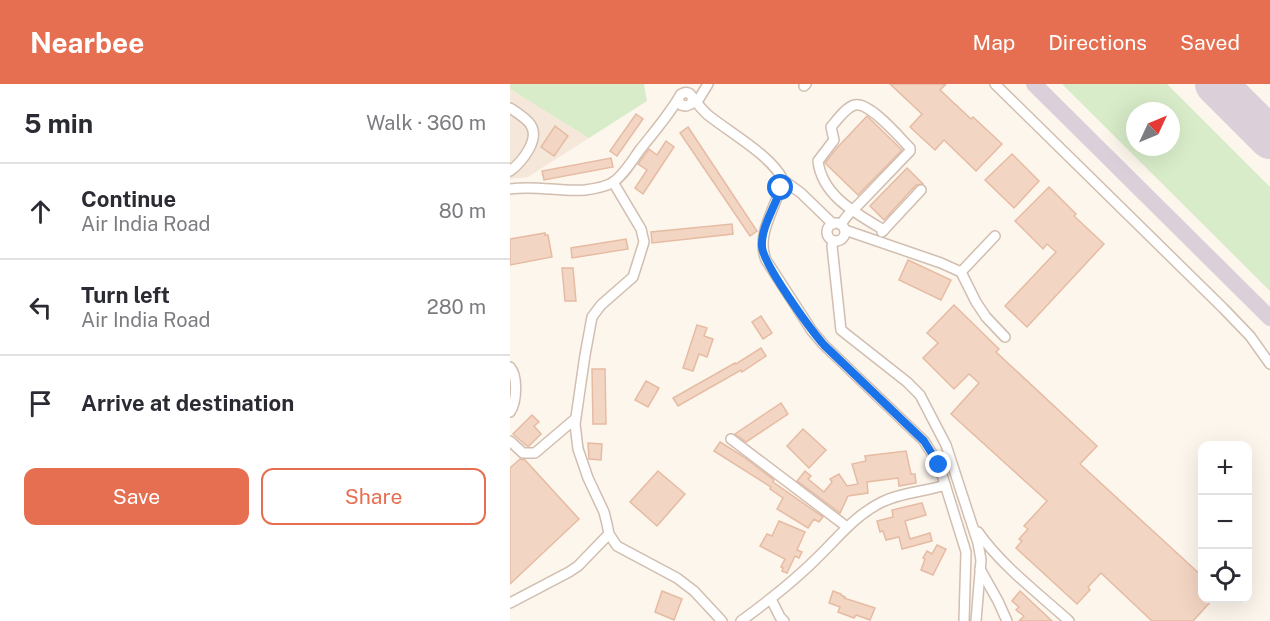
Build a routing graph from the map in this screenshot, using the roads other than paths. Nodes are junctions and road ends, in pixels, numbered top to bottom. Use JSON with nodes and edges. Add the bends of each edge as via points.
{"nodes":[{"id":1,"x":708,"y":84,"type":"edge"},
{"id":2,"x":995,"y":84,"type":"edge"},
{"id":3,"x":685,"y":98,"type":"edge"},
{"id":4,"x":510,"y":108,"type":"edge"},
{"id":5,"x":510,"y":171,"type":"edge"},
{"id":6,"x":783,"y":180,"type":"junction"},
{"id":7,"x":613,"y":182,"type":"junction"},
{"id":8,"x":510,"y":189,"type":"edge"},
{"id":9,"x":921,"y":190,"type":"dead end"},
{"id":10,"x":851,"y":211,"type":"junction"},
{"id":11,"x":840,"y":226,"type":"junction"},
{"id":12,"x":884,"y":230,"type":"junction"},
{"id":13,"x":995,"y":236,"type":"dead end"},
{"id":14,"x":834,"y":240,"type":"junction"},
{"id":15,"x":874,"y":241,"type":"junction"},
{"id":16,"x":961,"y":272,"type":"junction"},
{"id":17,"x":1005,"y":338,"type":"dead end"},
{"id":18,"x":1270,"y":364,"type":"edge"},
{"id":19,"x":510,"y":367,"type":"edge"},
{"id":20,"x":510,"y":412,"type":"edge"},
{"id":21,"x":575,"y":418,"type":"junction"},
{"id":22,"x":731,"y":439,"type":"dead end"},
{"id":23,"x":510,"y":441,"type":"edge"},
{"id":24,"x":945,"y":485,"type":"junction"},
{"id":25,"x":972,"y":522,"type":"junction"},
{"id":26,"x":847,"y":527,"type":"junction"},
{"id":27,"x":609,"y":534,"type":"junction"},
{"id":28,"x":980,"y":569,"type":"junction"},
{"id":29,"x":771,"y":599,"type":"junction"},
{"id":30,"x":510,"y":603,"type":"edge"},
{"id":31,"x":722,"y":621,"type":"edge"},
{"id":32,"x":741,"y":621,"type":"edge"},
{"id":33,"x":784,"y":621,"type":"edge"},
{"id":34,"x":964,"y":621,"type":"edge"},
{"id":35,"x":976,"y":621,"type":"edge"},
{"id":36,"x":1007,"y":621,"type":"edge"},
{"id":37,"x":1069,"y":621,"type":"edge"}],
"edges":[{"from":1,"to":3,"type":"street"},
{"from":2,"to":18,"type":"street","via":[[1223,308]]},
{"from":3,"to":6,"type":"street","via":[[767,160]]},
{"from":3,"to":7,"type":"street"},
{"from":4,"to":5,"type":"street","via":[[527,119],[535,133],[528,152]]},
{"from":6,"to":11,"type":"street"},
{"from":6,"to":24,"type":"street","via":[[763,235],[766,260],[824,345],[924,441],[939,465]]},
{"from":7,"to":8,"type":"street","via":[[586,190]]},
{"from":7,"to":21,"type":"street","via":[[641,229],[644,242],[633,277],[592,317]]},
{"from":9,"to":12,"type":"street"},
{"from":10,"to":10,"type":"street","via":[[910,151],[874,112],[861,105],[853,105],[831,127],[834,140],[818,161],[826,185]]},
{"from":10,"to":11,"type":"street"},
{"from":10,"to":12,"type":"street"},
{"from":11,"to":14,"type":"street","via":[[845,234]]},
{"from":11,"to":14,"type":"street","via":[[830,226],[827,232]]},
{"from":11,"to":15,"type":"street"},
{"from":12,"to":15,"type":"street"},
{"from":13,"to":16,"type":"street"},
{"from":14,"to":25,"type":"street","via":[[841,330],[920,395],[946,445]]},
{"from":15,"to":16,"type":"street"},
{"from":16,"to":17,"type":"street","via":[[976,303]]},
{"from":19,"to":20,"type":"street","via":[[515,392]]},
{"from":21,"to":23,"type":"street","via":[[535,453],[523,453]]},
{"from":21,"to":27,"type":"street","via":[[578,448]]},
{"from":22,"to":26,"type":"street"},
{"from":24,"to":26,"type":"street","via":[[882,502]]},
{"from":24,"to":34,"type":"street","via":[[966,552]]},
{"from":25,"to":28,"type":"street"},
{"from":25,"to":37,"type":"street","via":[[1016,574]]},
{"from":26,"to":29,"type":"street"},
{"from":27,"to":30,"type":"street","via":[[569,573]]},
{"from":27,"to":31,"type":"street","via":[[617,546],[694,591]]},
{"from":28,"to":35,"type":"street"},
{"from":28,"to":36,"type":"street"},
{"from":29,"to":32,"type":"street"},
{"from":29,"to":33,"type":"street"}]}
